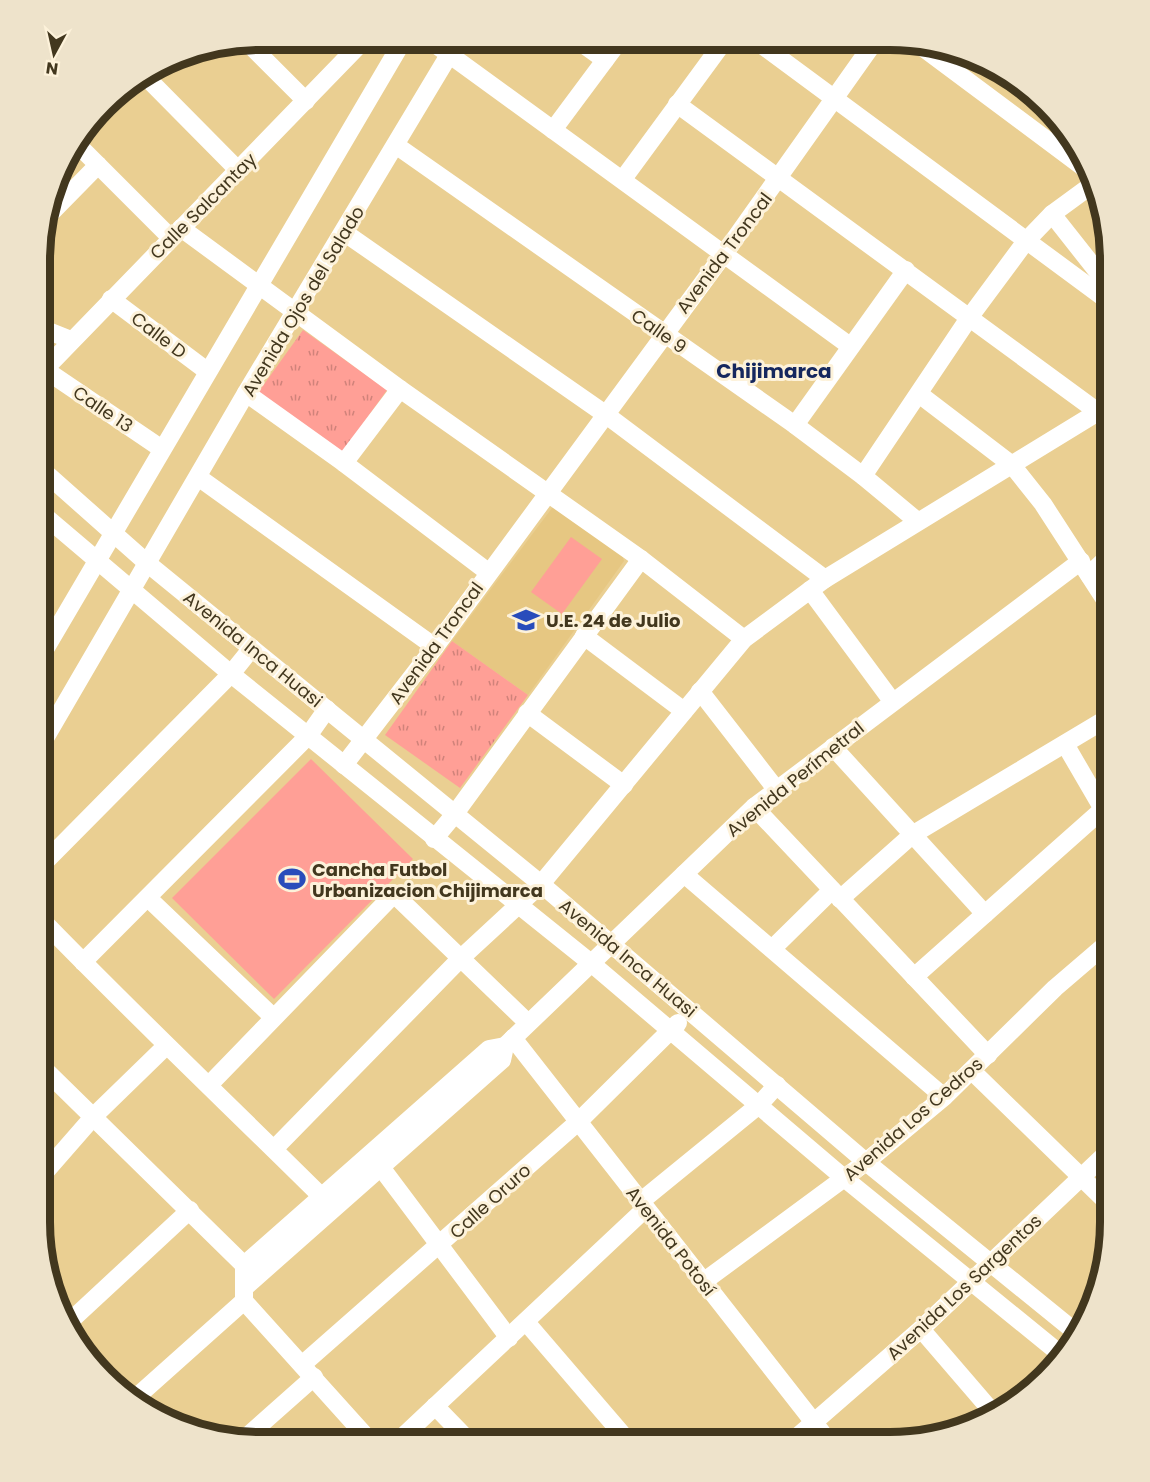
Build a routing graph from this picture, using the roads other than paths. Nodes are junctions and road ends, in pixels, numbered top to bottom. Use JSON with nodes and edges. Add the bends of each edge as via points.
{"nodes":[{"id":1,"x":255,"y":50,"type":"edge"},
{"id":2,"x":355,"y":50,"type":"edge"},
{"id":3,"x":398,"y":50,"type":"edge"},
{"id":4,"x":452,"y":50,"type":"edge"},
{"id":5,"x":458,"y":50,"type":"edge"},
{"id":6,"x":592,"y":50,"type":"edge"},
{"id":7,"x":612,"y":50,"type":"edge"},
{"id":8,"x":718,"y":50,"type":"edge"},
{"id":9,"x":768,"y":50,"type":"edge"},
{"id":10,"x":869,"y":50,"type":"edge"},
{"id":11,"x":932,"y":54,"type":"edge"},
{"id":12,"x":605,"y":60,"type":"junction"},
{"id":13,"x":150,"y":81,"type":"edge"},
{"id":14,"x":834,"y":98,"type":"junction"},
{"id":15,"x":306,"y":102,"type":"junction"},
{"id":16,"x":677,"y":104,"type":"junction"},
{"id":17,"x":553,"y":130,"type":"junction"},
{"id":18,"x":397,"y":146,"type":"junction"},
{"id":19,"x":82,"y":149,"type":"edge"},
{"id":20,"x":1076,"y":162,"type":"edge"},
{"id":21,"x":98,"y":165,"type":"junction"},
{"id":22,"x":238,"y":170,"type":"junction"},
{"id":23,"x":623,"y":179,"type":"junction"},
{"id":24,"x":779,"y":179,"type":"junction"},
{"id":25,"x":1087,"y":188,"type":"edge"},
{"id":26,"x":57,"y":207,"type":"edge"},
{"id":27,"x":1052,"y":214,"type":"junction"},
{"id":28,"x":176,"y":233,"type":"junction"},
{"id":29,"x":345,"y":233,"type":"junction"},
{"id":30,"x":1026,"y":241,"type":"junction"},
{"id":31,"x":724,"y":254,"type":"junction"},
{"id":32,"x":906,"y":270,"type":"junction"},
{"id":33,"x":1100,"y":275,"type":"edge"},
{"id":34,"x":259,"y":285,"type":"junction"},
{"id":35,"x":1100,"y":295,"type":"edge"},
{"id":36,"x":111,"y":299,"type":"junction"},
{"id":37,"x":296,"y":312,"type":"junction"},
{"id":38,"x":969,"y":318,"type":"junction"},
{"id":39,"x":50,"y":332,"type":"edge"},
{"id":40,"x":663,"y":334,"type":"junction"},
{"id":41,"x":71,"y":340,"type":"junction"},
{"id":42,"x":850,"y":346,"type":"junction"},
{"id":43,"x":50,"y":363,"type":"edge"},
{"id":44,"x":207,"y":371,"type":"junction"},
{"id":45,"x":50,"y":376,"type":"edge"},
{"id":46,"x":400,"y":388,"type":"junction"},
{"id":47,"x":246,"y":393,"type":"junction"},
{"id":48,"x":919,"y":394,"type":"junction"},
{"id":49,"x":1100,"y":405,"type":"edge"},
{"id":50,"x":1100,"y":411,"type":"edge"},
{"id":51,"x":605,"y":414,"type":"junction"},
{"id":52,"x":795,"y":425,"type":"junction"},
{"id":53,"x":162,"y":449,"type":"junction"},
{"id":54,"x":344,"y":463,"type":"junction"},
{"id":55,"x":1012,"y":465,"type":"junction"},
{"id":56,"x":863,"y":476,"type":"junction"},
{"id":57,"x":50,"y":477,"type":"edge"},
{"id":58,"x":198,"y":477,"type":"junction"},
{"id":59,"x":547,"y":491,"type":"junction"},
{"id":60,"x":916,"y":520,"type":"junction"},
{"id":61,"x":50,"y":521,"type":"edge"},
{"id":62,"x":115,"y":533,"type":"junction"},
{"id":63,"x":641,"y":559,"type":"junction"},
{"id":64,"x":1100,"y":560,"type":"edge"},
{"id":65,"x":98,"y":562,"type":"junction"},
{"id":66,"x":147,"y":563,"type":"junction"},
{"id":67,"x":1085,"y":568,"type":"junction"},
{"id":68,"x":488,"y":572,"type":"junction"},
{"id":69,"x":825,"y":579,"type":"junction"},
{"id":70,"x":131,"y":590,"type":"junction"},
{"id":71,"x":810,"y":590,"type":"junction"},
{"id":72,"x":1100,"y":592,"type":"edge"},
{"id":73,"x":50,"y":627,"type":"edge"},
{"id":74,"x":584,"y":636,"type":"junction"},
{"id":75,"x":744,"y":639,"type":"junction"},
{"id":76,"x":435,"y":647,"type":"junction"},
{"id":77,"x":252,"y":648,"type":"junction"},
{"id":78,"x":231,"y":674,"type":"junction"},
{"id":79,"x":700,"y":691,"type":"junction"},
{"id":80,"x":892,"y":701,"type":"junction"},
{"id":81,"x":327,"y":709,"type":"junction"},
{"id":82,"x":684,"y":711,"type":"junction"},
{"id":83,"x":528,"y":713,"type":"junction"},
{"id":84,"x":1100,"y":723,"type":"edge"},
{"id":85,"x":50,"y":730,"type":"edge"},
{"id":86,"x":308,"y":736,"type":"junction"},
{"id":87,"x":364,"y":740,"type":"junction"},
{"id":88,"x":1065,"y":744,"type":"junction"},
{"id":89,"x":832,"y":747,"type":"junction"},
{"id":90,"x":344,"y":765,"type":"junction"},
{"id":91,"x":624,"y":785,"type":"junction"},
{"id":92,"x":776,"y":789,"type":"junction"},
{"id":93,"x":1100,"y":805,"type":"edge"},
{"id":94,"x":754,"y":807,"type":"junction"},
{"id":95,"x":454,"y":815,"type":"junction"},
{"id":96,"x":1100,"y":823,"type":"edge"},
{"id":97,"x":912,"y":836,"type":"junction"},
{"id":98,"x":434,"y":839,"type":"junction"},
{"id":99,"x":50,"y":857,"type":"edge"},
{"id":100,"x":684,"y":874,"type":"junction"},
{"id":101,"x":541,"y":884,"type":"junction"},
{"id":102,"x":836,"y":895,"type":"junction"},
{"id":103,"x":148,"y":898,"type":"junction"},
{"id":104,"x":516,"y":904,"type":"junction"},
{"id":105,"x":985,"y":914,"type":"junction"},
{"id":106,"x":50,"y":928,"type":"edge"},
{"id":107,"x":610,"y":944,"type":"junction"},
{"id":108,"x":1100,"y":949,"type":"edge"},
{"id":109,"x":772,"y":950,"type":"junction"},
{"id":110,"x":461,"y":958,"type":"junction"},
{"id":111,"x":83,"y":962,"type":"junction"},
{"id":112,"x":591,"y":963,"type":"junction"},
{"id":113,"x":914,"y":977,"type":"junction"},
{"id":114,"x":690,"y":1011,"type":"junction"},
{"id":115,"x":273,"y":1017,"type":"junction"},
{"id":116,"x":528,"y":1023,"type":"junction"},
{"id":117,"x":672,"y":1030,"type":"junction"},
{"id":118,"x":509,"y":1042,"type":"junction"},
{"id":119,"x":166,"y":1046,"type":"junction"},
{"id":120,"x":988,"y":1055,"type":"junction"},
{"id":121,"x":972,"y":1071,"type":"junction"},
{"id":122,"x":50,"y":1074,"type":"edge"},
{"id":123,"x":210,"y":1085,"type":"junction"},
{"id":124,"x":777,"y":1085,"type":"junction"},
{"id":125,"x":944,"y":1097,"type":"junction"},
{"id":126,"x":759,"y":1105,"type":"junction"},
{"id":127,"x":94,"y":1116,"type":"junction"},
{"id":128,"x":578,"y":1122,"type":"junction"},
{"id":129,"x":274,"y":1149,"type":"junction"},
{"id":130,"x":1100,"y":1161,"type":"edge"},
{"id":131,"x":866,"y":1162,"type":"junction"},
{"id":132,"x":50,"y":1166,"type":"edge"},
{"id":133,"x":380,"y":1166,"type":"junction"},
{"id":134,"x":844,"y":1178,"type":"junction"},
{"id":135,"x":1082,"y":1178,"type":"junction"},
{"id":136,"x":321,"y":1196,"type":"junction"},
{"id":137,"x":1100,"y":1196,"type":"edge"},
{"id":138,"x":642,"y":1206,"type":"junction"},
{"id":139,"x":190,"y":1210,"type":"junction"},
{"id":140,"x":441,"y":1244,"type":"junction"},
{"id":141,"x":992,"y":1262,"type":"junction"},
{"id":142,"x":244,"y":1265,"type":"junction"},
{"id":143,"x":703,"y":1282,"type":"junction"},
{"id":144,"x":972,"y":1282,"type":"junction"},
{"id":145,"x":244,"y":1294,"type":"junction"},
{"id":146,"x":73,"y":1318,"type":"edge"},
{"id":147,"x":526,"y":1322,"type":"junction"},
{"id":148,"x":921,"y":1329,"type":"junction"},
{"id":149,"x":1071,"y":1329,"type":"edge"},
{"id":150,"x":509,"y":1338,"type":"junction"},
{"id":151,"x":1056,"y":1351,"type":"edge"},
{"id":152,"x":308,"y":1371,"type":"junction"},
{"id":153,"x":139,"y":1394,"type":"edge"},
{"id":154,"x":435,"y":1406,"type":"junction"},
{"id":155,"x":989,"y":1408,"type":"edge"},
{"id":156,"x":815,"y":1423,"type":"junction"},
{"id":157,"x":250,"y":1432,"type":"edge"},
{"id":158,"x":362,"y":1432,"type":"edge"},
{"id":159,"x":408,"y":1432,"type":"edge"},
{"id":160,"x":460,"y":1432,"type":"edge"},
{"id":161,"x":617,"y":1432,"type":"edge"},
{"id":162,"x":804,"y":1432,"type":"edge"},
{"id":163,"x":822,"y":1432,"type":"edge"}],
"edges":[{"from":1,"to":15,"type":"street"},
{"from":2,"to":15,"type":"street","name":"Calle Salcantay"},
{"from":3,"to":34,"type":"street"},
{"from":4,"to":18,"type":"street","name":"Avenida Ojos del Salado"},
{"from":5,"to":17,"type":"street"},
{"from":6,"to":12,"type":"street"},
{"from":7,"to":12,"type":"street"},
{"from":8,"to":16,"type":"street"},
{"from":9,"to":14,"type":"street"},
{"from":10,"to":14,"type":"street","name":"Avenida Troncal"},
{"from":11,"to":20,"type":"street"},
{"from":12,"to":17,"type":"street"},
{"from":13,"to":22,"type":"street"},
{"from":14,"to":24,"type":"street","name":"Avenida Troncal"},
{"from":14,"to":30,"type":"street"},
{"from":15,"to":22,"type":"street","name":"Calle Salcantay"},
{"from":16,"to":23,"type":"street"},
{"from":16,"to":24,"type":"street"},
{"from":17,"to":23,"type":"street"},
{"from":18,"to":29,"type":"street","name":"Avenida Ojos del Salado"},
{"from":18,"to":40,"type":"street","name":"Calle 9"},
{"from":19,"to":21,"type":"street"},
{"from":21,"to":26,"type":"street"},
{"from":21,"to":28,"type":"street"},
{"from":22,"to":28,"type":"street","name":"Calle Salcantay"},
{"from":23,"to":31,"type":"street"},
{"from":24,"to":31,"type":"street","name":"Avenida Troncal"},
{"from":24,"to":32,"type":"street"},
{"from":25,"to":27,"type":"street"},
{"from":27,"to":30,"type":"street"},
{"from":27,"to":33,"type":"street"},
{"from":28,"to":34,"type":"street"},
{"from":28,"to":36,"type":"street","name":"Calle Salcantay"},
{"from":29,"to":37,"type":"street","name":"Avenida Ojos del Salado"},
{"from":29,"to":51,"type":"street"},
{"from":30,"to":35,"type":"street"},
{"from":30,"to":38,"type":"street"},
{"from":31,"to":40,"type":"street","name":"Avenida Troncal"},
{"from":31,"to":42,"type":"street"},
{"from":32,"to":38,"type":"street"},
{"from":32,"to":42,"type":"street"},
{"from":34,"to":37,"type":"street"},
{"from":34,"to":44,"type":"street"},
{"from":36,"to":41,"type":"street","name":"Calle Salcantay"},
{"from":36,"to":44,"type":"street","name":"Calle D"},
{"from":37,"to":46,"type":"street"},
{"from":37,"to":47,"type":"street","name":"Avenida Ojos del Salado"},
{"from":38,"to":48,"type":"street"},
{"from":38,"to":49,"type":"street"},
{"from":39,"to":41,"type":"street"},
{"from":40,"to":51,"type":"street","name":"Avenida Troncal"},
{"from":40,"to":52,"type":"street","name":"Calle 9"},
{"from":41,"to":43,"type":"street","name":"Calle Salcantay"},
{"from":42,"to":52,"type":"street"},
{"from":44,"to":53,"type":"street"},
{"from":45,"to":53,"type":"street","name":"Calle 13"},
{"from":46,"to":54,"type":"street"},
{"from":46,"to":59,"type":"street"},
{"from":47,"to":54,"type":"street"},
{"from":47,"to":58,"type":"street","name":"Avenida Ojos del Salado"},
{"from":48,"to":55,"type":"street"},
{"from":48,"to":56,"type":"street"},
{"from":50,"to":55,"type":"street"},
{"from":51,"to":59,"type":"street","name":"Avenida Troncal"},
{"from":51,"to":69,"type":"street"},
{"from":52,"to":56,"type":"street","name":"Calle 9"},
{"from":53,"to":62,"type":"street"},
{"from":54,"to":68,"type":"street"},
{"from":55,"to":60,"type":"street"},
{"from":55,"to":67,"type":"street"},
{"from":56,"to":60,"type":"street","name":"Calle 9"},
{"from":57,"to":62,"type":"street","name":"Avenida Inca Huasi"},
{"from":58,"to":66,"type":"street","name":"Avenida Ojos del Salado"},
{"from":58,"to":76,"type":"street"},
{"from":59,"to":63,"type":"street"},
{"from":59,"to":68,"type":"street","name":"Avenida Troncal"},
{"from":60,"to":69,"type":"street"},
{"from":61,"to":65,"type":"street","name":"Avenida Inca Huasi"},
{"from":62,"to":65,"type":"street"},
{"from":62,"to":66,"type":"street","name":"Avenida Inca Huasi"},
{"from":63,"to":74,"type":"street"},
{"from":63,"to":75,"type":"street"},
{"from":64,"to":67,"type":"street","name":"Avenida Perímetral"},
{"from":65,"to":70,"type":"street","name":"Avenida Inca Huasi"},
{"from":65,"to":73,"type":"street"},
{"from":66,"to":70,"type":"street","name":"Avenida Ojos del Salado"},
{"from":66,"to":77,"type":"street","name":"Avenida Inca Huasi"},
{"from":67,"to":72,"type":"street"},
{"from":67,"to":80,"type":"street","name":"Avenida Perímetral"},
{"from":68,"to":76,"type":"street","name":"Avenida Troncal"},
{"from":69,"to":71,"type":"street"},
{"from":70,"to":78,"type":"street","name":"Avenida Inca Huasi"},
{"from":70,"to":85,"type":"street","name":"Avenida Ojos del Salado"},
{"from":71,"to":75,"type":"street"},
{"from":71,"to":80,"type":"street"},
{"from":74,"to":82,"type":"street"},
{"from":74,"to":83,"type":"street"},
{"from":75,"to":79,"type":"street"},
{"from":76,"to":87,"type":"street","name":"Avenida Troncal"},
{"from":77,"to":78,"type":"street"},
{"from":77,"to":81,"type":"street","name":"Avenida Inca Huasi"},
{"from":78,"to":86,"type":"street","name":"Avenida Inca Huasi"},
{"from":78,"to":99,"type":"street"},
{"from":79,"to":82,"type":"street"},
{"from":79,"to":92,"type":"street"},
{"from":80,"to":89,"type":"street","name":"Avenida Perímetral"},
{"from":81,"to":86,"type":"street"},
{"from":81,"to":87,"type":"street","name":"Avenida Inca Huasi"},
{"from":82,"to":91,"type":"street"},
{"from":83,"to":91,"type":"street"},
{"from":83,"to":95,"type":"street"},
{"from":84,"to":88,"type":"street"},
{"from":86,"to":90,"type":"street","name":"Avenida Inca Huasi"},
{"from":86,"to":103,"type":"street"},
{"from":87,"to":90,"type":"street","name":"Avenida Troncal"},
{"from":87,"to":95,"type":"street","name":"Avenida Inca Huasi"},
{"from":88,"to":93,"type":"street"},
{"from":88,"to":97,"type":"street"},
{"from":89,"to":92,"type":"street","name":"Avenida Perímetral"},
{"from":89,"to":97,"type":"street"},
{"from":90,"to":98,"type":"street","name":"Avenida Inca Huasi"},
{"from":91,"to":101,"type":"street"},
{"from":92,"to":94,"type":"street","name":"Avenida Perímetral"},
{"from":94,"to":100,"type":"street","name":"Avenida Perímetral"},
{"from":94,"to":102,"type":"street"},
{"from":95,"to":98,"type":"street"},
{"from":95,"to":101,"type":"street","name":"Avenida Inca Huasi"},
{"from":96,"to":105,"type":"street"},
{"from":97,"to":102,"type":"street"},
{"from":97,"to":105,"type":"street"},
{"from":98,"to":104,"type":"street","name":"Avenida Inca Huasi"},
{"from":100,"to":107,"type":"street","name":"Avenida Perímetral"},
{"from":100,"to":109,"type":"street"},
{"from":101,"to":104,"type":"street"},
{"from":101,"to":107,"type":"street","name":"Avenida Inca Huasi"},
{"from":102,"to":109,"type":"street"},
{"from":102,"to":113,"type":"street"},
{"from":103,"to":111,"type":"street"},
{"from":103,"to":115,"type":"street"},
{"from":104,"to":110,"type":"street"},
{"from":104,"to":112,"type":"street","name":"Avenida Inca Huasi"},
{"from":105,"to":113,"type":"street"},
{"from":106,"to":111,"type":"street"},
{"from":107,"to":112,"type":"street","name":"Avenida Perímetral"},
{"from":107,"to":114,"type":"street","name":"Avenida Inca Huasi"},
{"from":108,"to":120,"type":"street","name":"Avenida Los Cedros"},
{"from":109,"to":125,"type":"street"},
{"from":110,"to":115,"type":"street","via":[[394,894]]},
{"from":110,"to":116,"type":"street"},
{"from":110,"to":129,"type":"street"},
{"from":111,"to":119,"type":"street"},
{"from":112,"to":116,"type":"street","name":"Avenida Perímetral"},
{"from":112,"to":117,"type":"street","name":"Avenida Inca Huasi"},
{"from":113,"to":120,"type":"street"},
{"from":114,"to":117,"type":"street","name":"Calle Oruro"},
{"from":114,"to":124,"type":"street","name":"Avenida Inca Huasi"},
{"from":115,"to":123,"type":"street"},
{"from":116,"to":118,"type":"street","name":"Avenida Perímetral"},
{"from":117,"to":126,"type":"street","name":"Avenida Inca Huasi"},
{"from":117,"to":128,"type":"street","name":"Calle Oruro"},
{"from":118,"to":128,"type":"street","name":"Avenida Potosí"},
{"from":118,"to":133,"type":"street","via":[[502,1060]]},
{"from":118,"to":136,"type":"street","via":[[489,1048]]},
{"from":119,"to":123,"type":"street"},
{"from":119,"to":127,"type":"street"},
{"from":120,"to":121,"type":"street","name":"Avenida Los Cedros"},
{"from":121,"to":125,"type":"street","name":"Avenida Los Cedros"},
{"from":121,"to":135,"type":"street"},
{"from":122,"to":127,"type":"street"},
{"from":123,"to":129,"type":"street"},
{"from":124,"to":126,"type":"street"},
{"from":124,"to":131,"type":"street","name":"Avenida Inca Huasi"},
{"from":125,"to":131,"type":"street","name":"Avenida Los Cedros"},
{"from":126,"to":134,"type":"street","name":"Avenida Inca Huasi"},
{"from":126,"to":138,"type":"street"},
{"from":127,"to":132,"type":"street"},
{"from":127,"to":139,"type":"street"},
{"from":128,"to":138,"type":"street","name":"Avenida Potosí"},
{"from":128,"to":140,"type":"street","name":"Calle Oruro"},
{"from":129,"to":136,"type":"street"},
{"from":130,"to":135,"type":"street","name":"Avenida Los Sargentos"},
{"from":131,"to":134,"type":"street","name":"Avenida Los Cedros"},
{"from":131,"to":141,"type":"street","name":"Avenida Inca Huasi"},
{"from":133,"to":140,"type":"street"},
{"from":133,"to":145,"type":"street"},
{"from":134,"to":143,"type":"street","name":"Avenida Los Cedros"},
{"from":134,"to":144,"type":"street","name":"Avenida Inca Huasi"},
{"from":135,"to":137,"type":"street"},
{"from":135,"to":141,"type":"street","name":"Avenida Los Sargentos"},
{"from":136,"to":142,"type":"street"},
{"from":138,"to":143,"type":"street","name":"Avenida Potosí"},
{"from":138,"to":147,"type":"street"},
{"from":139,"to":142,"type":"street"},
{"from":139,"to":146,"type":"street"},
{"from":140,"to":150,"type":"street"},
{"from":140,"to":152,"type":"street","name":"Calle Oruro"},
{"from":141,"to":144,"type":"street","name":"Avenida Los Sargentos"},
{"from":141,"to":149,"type":"street","name":"Avenida Inca Huasi"},
{"from":142,"to":145,"type":"street"},
{"from":143,"to":156,"type":"street","name":"Avenida Potosí"},
{"from":144,"to":148,"type":"street","name":"Avenida Los Sargentos"},
{"from":144,"to":151,"type":"street","name":"Avenida Inca Huasi"},
{"from":145,"to":152,"type":"street"},
{"from":145,"to":153,"type":"street"},
{"from":147,"to":150,"type":"street"},
{"from":147,"to":161,"type":"street"},
{"from":148,"to":155,"type":"street"},
{"from":148,"to":156,"type":"street","name":"Avenida Los Sargentos"},
{"from":150,"to":154,"type":"street"},
{"from":152,"to":157,"type":"street","name":"Calle Oruro"},
{"from":152,"to":158,"type":"street"},
{"from":154,"to":159,"type":"street"},
{"from":154,"to":160,"type":"street"},
{"from":156,"to":162,"type":"street","name":"Avenida Los Sargentos"},
{"from":156,"to":163,"type":"street","name":"Avenida Potosí"}]}
